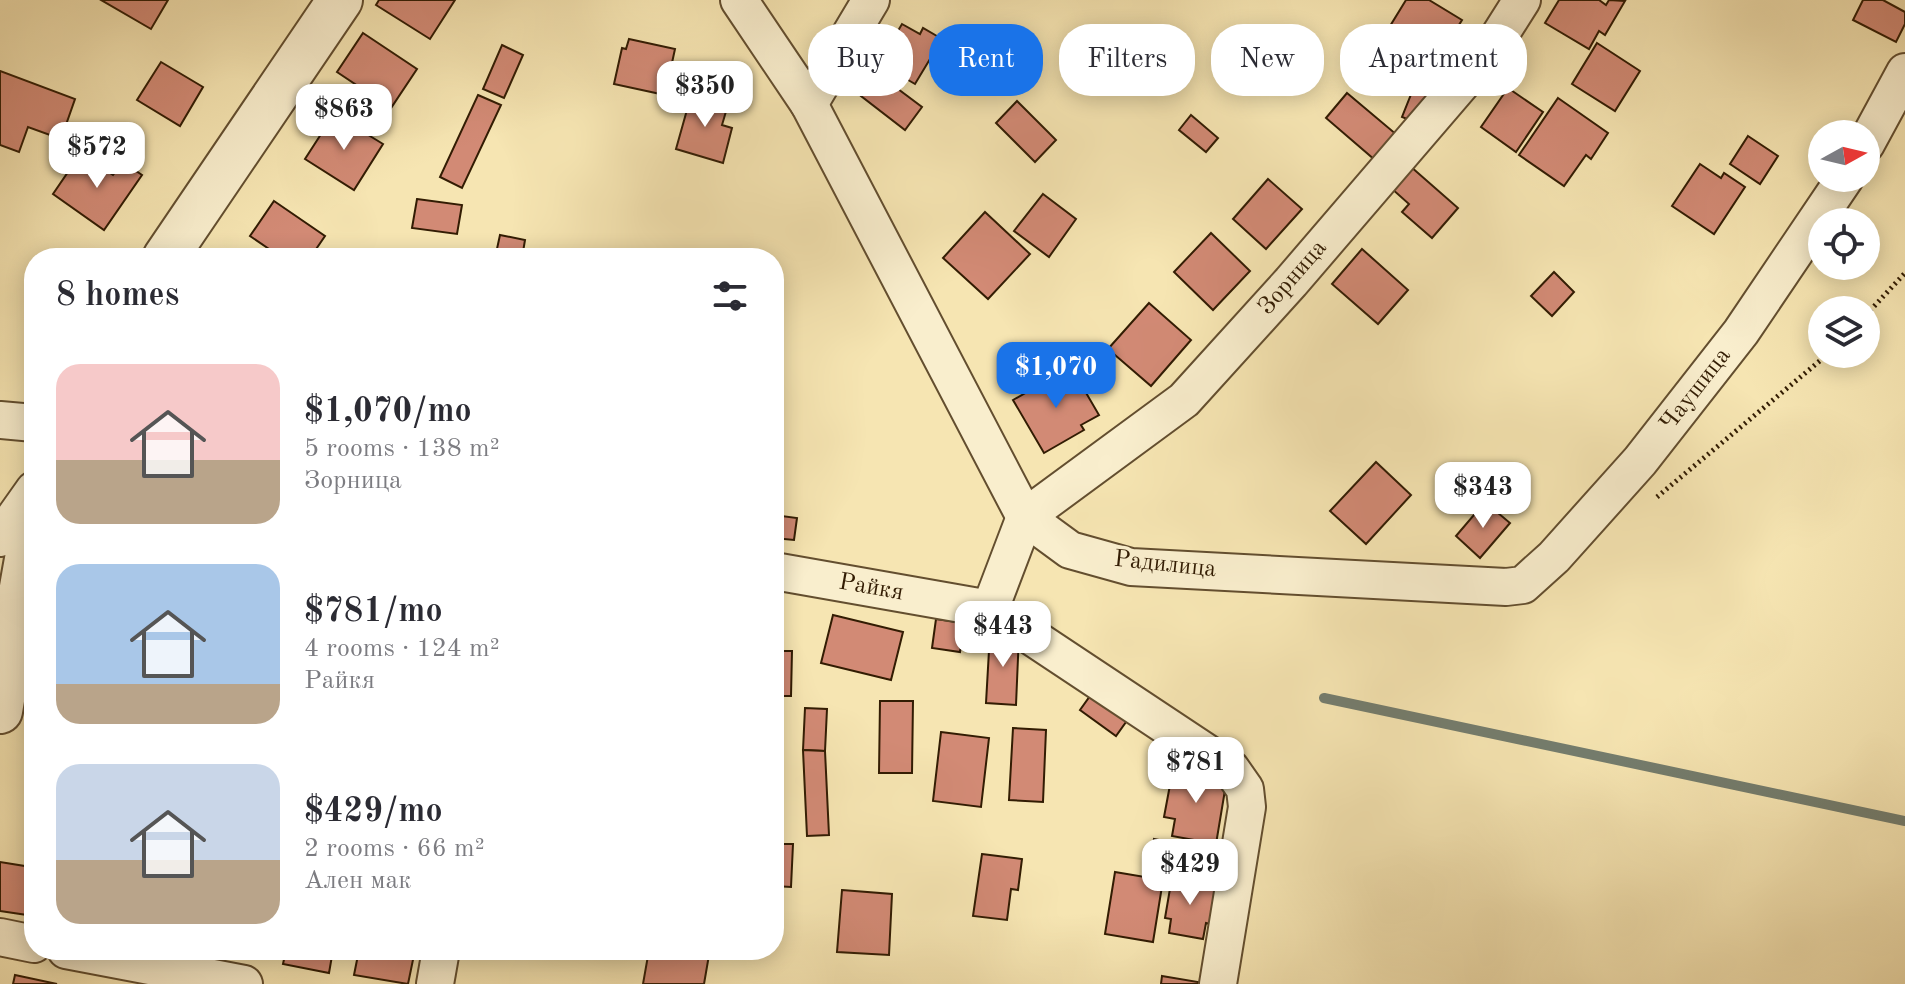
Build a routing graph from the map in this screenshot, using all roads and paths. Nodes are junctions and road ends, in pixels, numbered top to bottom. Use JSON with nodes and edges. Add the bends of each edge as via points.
{"nodes":[{"id":1,"x":340,"y":0,"type":"edge"},
{"id":2,"x":739,"y":0,"type":"edge"},
{"id":3,"x":871,"y":0,"type":"edge"},
{"id":4,"x":1522,"y":0,"type":"edge"},
{"id":5,"x":1905,"y":72,"type":"edge"},
{"id":6,"x":809,"y":104,"type":"junction"},
{"id":7,"x":1879,"y":120,"type":"edge"},
{"id":8,"x":1836,"y":192,"type":"edge"},
{"id":9,"x":172,"y":248,"type":"edge"},
{"id":10,"x":1905,"y":273,"type":"edge"},
{"id":11,"x":1880,"y":300,"type":"edge"},
{"id":12,"x":1811,"y":368,"type":"edge"},
{"id":13,"x":0,"y":420,"type":"edge"},
{"id":14,"x":24,"y":422,"type":"edge"},
{"id":15,"x":1651,"y":503,"type":"dead end"},
{"id":16,"x":24,"y":504,"type":"edge"},
{"id":17,"x":1025,"y":517,"type":"junction"},
{"id":18,"x":0,"y":538,"type":"edge"},
{"id":19,"x":784,"y":573,"type":"edge"},
{"id":20,"x":24,"y":576,"type":"edge"},
{"id":21,"x":1523,"y":585,"type":"joint"},
{"id":22,"x":990,"y":609,"type":"junction"},
{"id":23,"x":0,"y":711,"type":"edge"},
{"id":24,"x":0,"y":937,"type":"edge"},
{"id":25,"x":24,"y":942,"type":"edge"},
{"id":26,"x":113,"y":960,"type":"edge"},
{"id":27,"x":439,"y":960,"type":"edge"},
{"id":28,"x":207,"y":980,"type":"edge"},
{"id":29,"x":244,"y":984,"type":"edge"},
{"id":30,"x":435,"y":984,"type":"edge"},
{"id":31,"x":1218,"y":984,"type":"edge"}],
"edges":[{"from":1,"to":9,"type":"street"},
{"from":2,"to":6,"type":"street","name":"Радилица"},
{"from":3,"to":6,"type":"street"},
{"from":4,"to":17,"type":"street","name":"Зорница","via":[[1491,49],[1184,400]]},
{"from":5,"to":7,"type":"street"},
{"from":6,"to":17,"type":"street","name":"Радилица"},
{"from":8,"to":21,"type":"street","name":"Чаушица","via":[[1741,332],[1640,461]]},
{"from":10,"to":11,"type":"path"},
{"from":12,"to":15,"type":"path"},
{"from":13,"to":14,"type":"street"},
{"from":16,"to":18,"type":"street"},
{"from":17,"to":21,"type":"street","name":"Радилица","via":[[1070,550],[1131,567]]},
{"from":17,"to":22,"type":"street"},
{"from":19,"to":22,"type":"street","name":"Райкя"},
{"from":20,"to":23,"type":"street"},
{"from":22,"to":31,"type":"street","name":"Райкя","via":[[1231,769],[1245,789],[1247,807]]},
{"from":24,"to":25,"type":"street"},
{"from":26,"to":28,"type":"street"},
{"from":27,"to":30,"type":"street"},
{"from":28,"to":29,"type":"street"}]}
